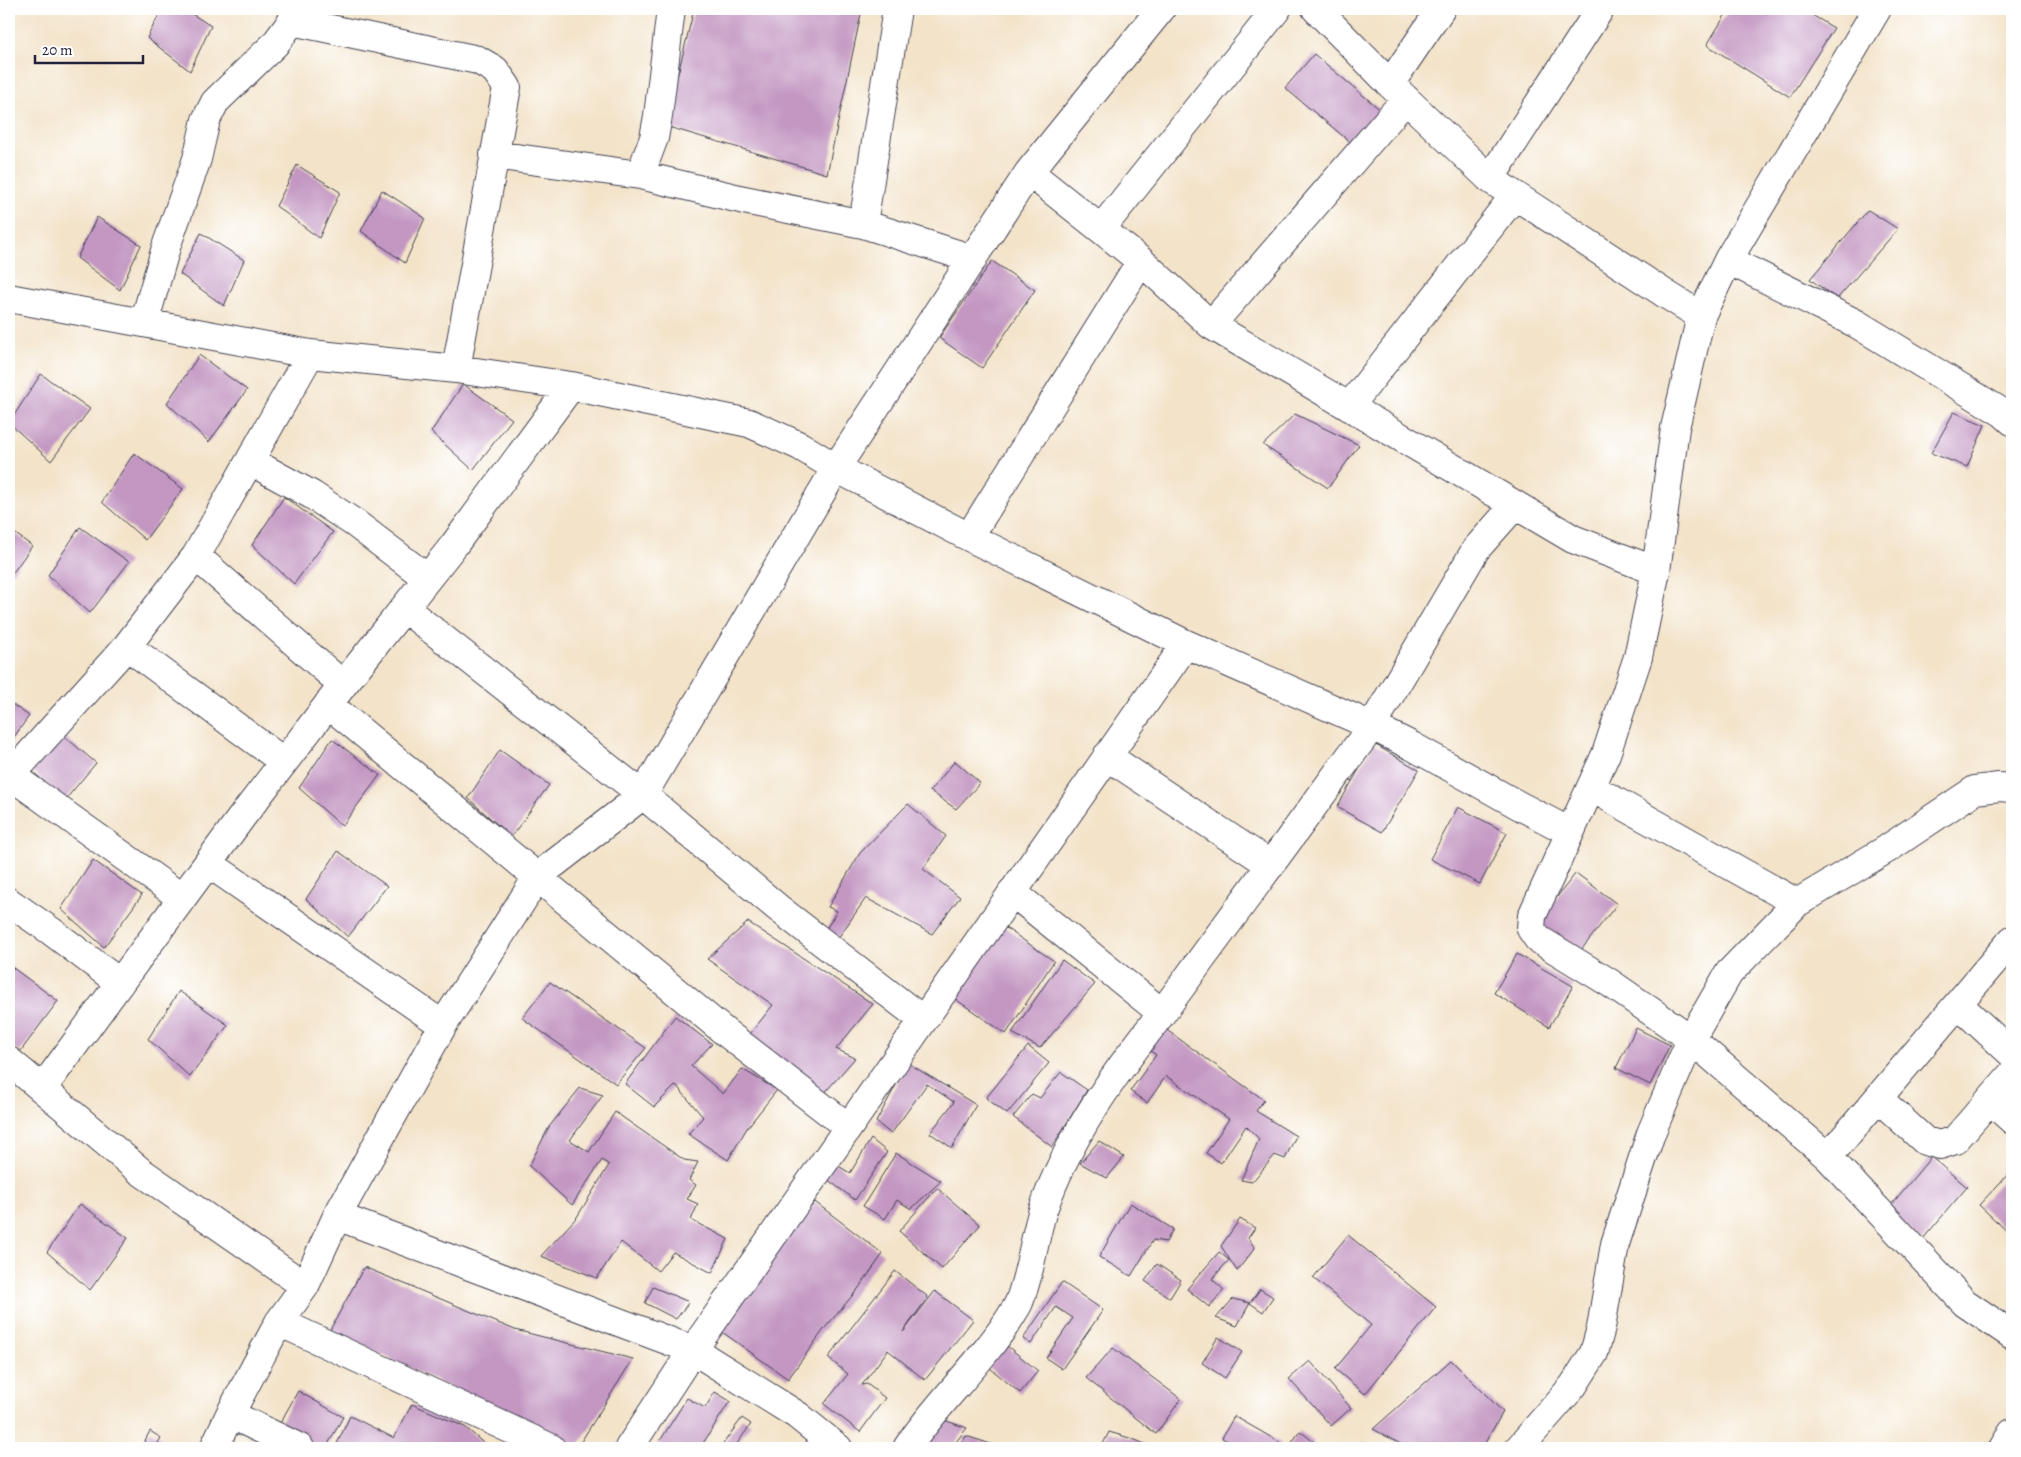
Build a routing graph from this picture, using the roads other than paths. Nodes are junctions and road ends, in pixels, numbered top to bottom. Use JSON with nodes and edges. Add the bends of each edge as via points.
{"nodes":[{"id":1,"x":671,"y":9,"type":"edge"},
{"id":2,"x":897,"y":9,"type":"edge"},
{"id":3,"x":1161,"y":9,"type":"edge"},
{"id":4,"x":1277,"y":9,"type":"edge"},
{"id":5,"x":1316,"y":9,"type":"edge"},
{"id":6,"x":1442,"y":9,"type":"edge"},
{"id":7,"x":1600,"y":9,"type":"edge"},
{"id":8,"x":1878,"y":9,"type":"edge"},
{"id":9,"x":293,"y":15,"type":"edge"},
{"id":10,"x":1398,"y":92,"type":"junction"},
{"id":11,"x":494,"y":154,"type":"junction"},
{"id":12,"x":1029,"y":172,"type":"junction"},
{"id":13,"x":640,"y":176,"type":"junction"},
{"id":14,"x":1490,"y":179,"type":"junction"},
{"id":15,"x":1515,"y":196,"type":"junction"},
{"id":16,"x":863,"y":224,"type":"junction"},
{"id":17,"x":1101,"y":229,"type":"junction"},
{"id":18,"x":973,"y":258,"type":"junction"},
{"id":19,"x":1728,"y":260,"type":"junction"},
{"id":20,"x":1141,"y":261,"type":"junction"},
{"id":21,"x":9,"y":298,"type":"edge"},
{"id":22,"x":1701,"y":316,"type":"junction"},
{"id":23,"x":144,"y":323,"type":"junction"},
{"id":24,"x":1211,"y":325,"type":"junction"},
{"id":25,"x":310,"y":354,"type":"junction"},
{"id":26,"x":456,"y":369,"type":"junction"},
{"id":27,"x":571,"y":386,"type":"junction"},
{"id":28,"x":1348,"y":407,"type":"junction"},
{"id":29,"x":2009,"y":412,"type":"edge"},
{"id":30,"x":250,"y":461,"type":"junction"},
{"id":31,"x":836,"y":468,"type":"junction"},
{"id":32,"x":1515,"y":505,"type":"junction"},
{"id":33,"x":968,"y":537,"type":"junction"},
{"id":34,"x":196,"y":556,"type":"junction"},
{"id":35,"x":1656,"y":571,"type":"junction"},
{"id":36,"x":426,"y":578,"type":"junction"},
{"id":37,"x":404,"y":608,"type":"junction"},
{"id":38,"x":1186,"y":644,"type":"junction"},
{"id":39,"x":127,"y":646,"type":"junction"},
{"id":40,"x":335,"y":694,"type":"junction"},
{"id":41,"x":1372,"y":726,"type":"junction"},
{"id":42,"x":1107,"y":756,"type":"junction"},
{"id":43,"x":284,"y":762,"type":"junction"},
{"id":44,"x":10,"y":776,"type":"edge"},
{"id":45,"x":1592,"y":788,"type":"junction"},
{"id":46,"x":2012,"y":788,"type":"edge"},
{"id":47,"x":643,"y":795,"type":"junction"},
{"id":48,"x":1570,"y":832,"type":"junction"},
{"id":49,"x":208,"y":863,"type":"junction"},
{"id":50,"x":1271,"y":865,"type":"junction"},
{"id":51,"x":538,"y":876,"type":"junction"},
{"id":52,"x":1012,"y":892,"type":"junction"},
{"id":53,"x":182,"y":898,"type":"junction"},
{"id":54,"x":9,"y":902,"type":"edge"},
{"id":55,"x":1797,"y":903,"type":"junction"},
{"id":56,"x":2012,"y":940,"type":"edge"},
{"id":57,"x":120,"y":983,"type":"junction"},
{"id":58,"x":1958,"y":1004,"type":"junction"},
{"id":59,"x":1162,"y":1014,"type":"junction"},
{"id":60,"x":923,"y":1020,"type":"junction"},
{"id":61,"x":443,"y":1025,"type":"junction"},
{"id":62,"x":1691,"y":1039,"type":"junction"},
{"id":63,"x":2012,"y":1054,"type":"edge"},
{"id":64,"x":9,"y":1061,"type":"edge"},
{"id":65,"x":2012,"y":1074,"type":"edge"},
{"id":66,"x":42,"y":1089,"type":"junction"},
{"id":67,"x":1878,"y":1098,"type":"junction"},
{"id":68,"x":1990,"y":1100,"type":"junction"},
{"id":69,"x":2012,"y":1120,"type":"edge"},
{"id":70,"x":848,"y":1127,"type":"junction"},
{"id":71,"x":1828,"y":1157,"type":"junction"},
{"id":72,"x":337,"y":1216,"type":"junction"},
{"id":73,"x":305,"y":1286,"type":"junction"},
{"id":74,"x":279,"y":1322,"type":"junction"},
{"id":75,"x":2012,"y":1335,"type":"edge"},
{"id":76,"x":692,"y":1350,"type":"junction"},
{"id":77,"x":230,"y":1414,"type":"junction"},
{"id":78,"x":2012,"y":1434,"type":"edge"},
{"id":79,"x":214,"y":1448,"type":"edge"},
{"id":80,"x":300,"y":1448,"type":"edge"},
{"id":81,"x":551,"y":1448,"type":"edge"},
{"id":82,"x":629,"y":1448,"type":"edge"},
{"id":83,"x":838,"y":1448,"type":"edge"},
{"id":84,"x":907,"y":1448,"type":"edge"},
{"id":85,"x":1519,"y":1448,"type":"edge"},
{"id":86,"x":2003,"y":1448,"type":"edge"}],
"edges":[{"from":1,"to":13,"type":"street","via":[[654,138]]},
{"from":2,"to":16,"type":"street"},
{"from":3,"to":12,"type":"street"},
{"from":4,"to":17,"type":"street"},
{"from":5,"to":10,"type":"street"},
{"from":6,"to":10,"type":"street"},
{"from":7,"to":14,"type":"street"},
{"from":8,"to":19,"type":"street"},
{"from":9,"to":11,"type":"street","via":[[478,60],[495,70],[507,87]]},
{"from":9,"to":23,"type":"street","via":[[275,44],[215,102],[209,114]]},
{"from":10,"to":14,"type":"street"},
{"from":10,"to":24,"type":"street"},
{"from":11,"to":13,"type":"street"},
{"from":11,"to":26,"type":"street"},
{"from":12,"to":17,"type":"street"},
{"from":12,"to":18,"type":"street"},
{"from":13,"to":16,"type":"street"},
{"from":14,"to":15,"type":"street"},
{"from":15,"to":22,"type":"street"},
{"from":15,"to":28,"type":"street"},
{"from":16,"to":18,"type":"street"},
{"from":17,"to":20,"type":"street"},
{"from":18,"to":31,"type":"street"},
{"from":19,"to":22,"type":"street"},
{"from":19,"to":29,"type":"street","via":[[1857,324]]},
{"from":20,"to":24,"type":"street"},
{"from":20,"to":33,"type":"street"},
{"from":21,"to":23,"type":"street"},
{"from":22,"to":35,"type":"street","via":[[1675,428]]},
{"from":23,"to":25,"type":"street"},
{"from":24,"to":28,"type":"street"},
{"from":25,"to":26,"type":"street"},
{"from":25,"to":30,"type":"street"},
{"from":26,"to":27,"type":"street"},
{"from":27,"to":31,"type":"street","via":[[749,423],[800,446]]},
{"from":27,"to":36,"type":"street"},
{"from":28,"to":32,"type":"street"},
{"from":30,"to":34,"type":"street"},
{"from":30,"to":36,"type":"street","via":[[356,524]]},
{"from":31,"to":33,"type":"street"},
{"from":31,"to":47,"type":"street"},
{"from":32,"to":35,"type":"street","via":[[1573,539]]},
{"from":32,"to":41,"type":"street","via":[[1476,548]]},
{"from":33,"to":38,"type":"street"},
{"from":34,"to":39,"type":"street"},
{"from":34,"to":40,"type":"street"},
{"from":35,"to":45,"type":"street","via":[[1638,656]]},
{"from":36,"to":37,"type":"street"},
{"from":37,"to":40,"type":"street"},
{"from":37,"to":47,"type":"street"},
{"from":38,"to":41,"type":"street"},
{"from":38,"to":42,"type":"street"},
{"from":39,"to":43,"type":"street"},
{"from":39,"to":44,"type":"street"},
{"from":40,"to":43,"type":"street"},
{"from":40,"to":51,"type":"street"},
{"from":41,"to":48,"type":"street"},
{"from":41,"to":50,"type":"street"},
{"from":42,"to":50,"type":"street"},
{"from":42,"to":52,"type":"street"},
{"from":43,"to":49,"type":"street"},
{"from":44,"to":53,"type":"street"},
{"from":45,"to":48,"type":"street"},
{"from":45,"to":55,"type":"street"},
{"from":46,"to":55,"type":"street","via":[[1999,786],[1975,790],[1887,849]]},
{"from":47,"to":51,"type":"street"},
{"from":47,"to":60,"type":"street","via":[[778,908]]},
{"from":48,"to":62,"type":"street","via":[[1532,916],[1531,929],[1538,939],[1610,983]]},
{"from":49,"to":53,"type":"street"},
{"from":49,"to":61,"type":"street"},
{"from":50,"to":59,"type":"street"},
{"from":51,"to":61,"type":"street"},
{"from":51,"to":70,"type":"street","via":[[725,1032]]},
{"from":52,"to":59,"type":"street"},
{"from":52,"to":60,"type":"street"},
{"from":53,"to":57,"type":"street"},
{"from":54,"to":57,"type":"street"},
{"from":55,"to":62,"type":"street","via":[[1729,973]]},
{"from":56,"to":58,"type":"street"},
{"from":57,"to":66,"type":"street"},
{"from":58,"to":63,"type":"street"},
{"from":58,"to":67,"type":"street"},
{"from":59,"to":84,"type":"street","via":[[1098,1101],[1062,1162],[1043,1212],[1018,1307]]},
{"from":60,"to":70,"type":"street"},
{"from":61,"to":72,"type":"street"},
{"from":62,"to":71,"type":"street"},
{"from":62,"to":85,"type":"street","via":[[1651,1133],[1615,1244],[1594,1352],[1573,1386]]},
{"from":64,"to":66,"type":"street"},
{"from":65,"to":68,"type":"street"},
{"from":66,"to":73,"type":"street","via":[[140,1172]]},
{"from":67,"to":68,"type":"street","via":[[1925,1141],[1940,1145],[1955,1140]]},
{"from":67,"to":71,"type":"street"},
{"from":68,"to":69,"type":"street"},
{"from":70,"to":76,"type":"street"},
{"from":71,"to":75,"type":"street","via":[[1965,1303]]},
{"from":72,"to":73,"type":"street"},
{"from":72,"to":76,"type":"street"},
{"from":73,"to":74,"type":"street"},
{"from":74,"to":77,"type":"street"},
{"from":74,"to":81,"type":"street"},
{"from":76,"to":82,"type":"street"},
{"from":76,"to":83,"type":"street","via":[[797,1415]]},
{"from":77,"to":79,"type":"street"},
{"from":77,"to":80,"type":"street"},
{"from":78,"to":86,"type":"street"}]}
